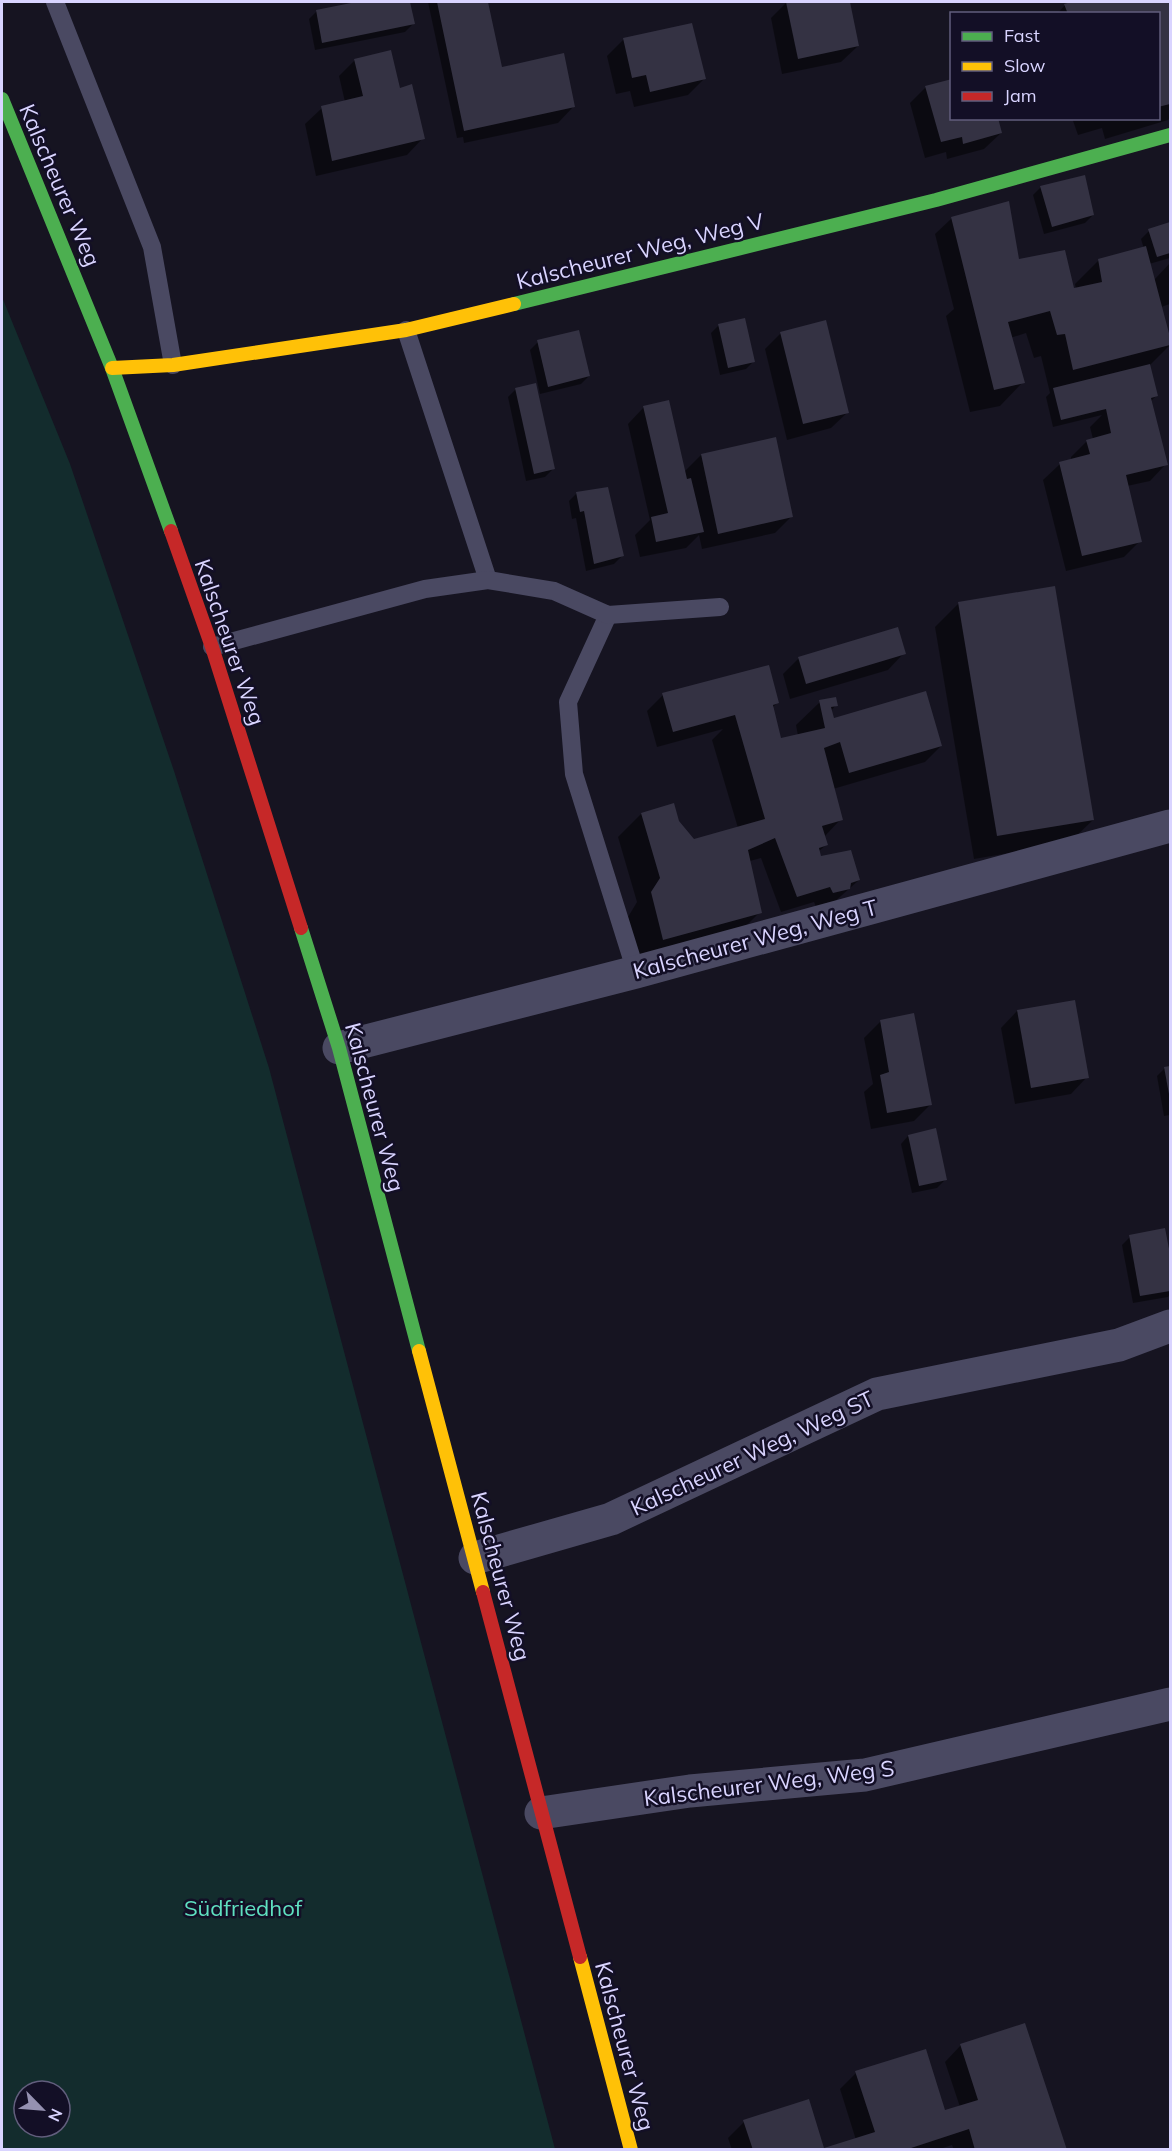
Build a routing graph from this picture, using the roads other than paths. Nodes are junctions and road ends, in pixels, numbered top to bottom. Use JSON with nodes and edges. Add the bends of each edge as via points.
{"nodes":[{"id":1,"x":55,"y":2,"type":"edge"},
{"id":2,"x":2,"y":99,"type":"edge"},
{"id":3,"x":1170,"y":135,"type":"edge"},
{"id":4,"x":406,"y":330,"type":"junction"},
{"id":5,"x":173,"y":365,"type":"junction"},
{"id":6,"x":112,"y":368,"type":"junction"},
{"id":7,"x":488,"y":580,"type":"junction"},
{"id":8,"x":720,"y":607,"type":"dead end"},
{"id":9,"x":608,"y":615,"type":"junction"},
{"id":10,"x":212,"y":647,"type":"junction"},
{"id":11,"x":1170,"y":826,"type":"edge"},
{"id":12,"x":636,"y":972,"type":"junction"},
{"id":13,"x":339,"y":1048,"type":"junction"},
{"id":14,"x":1170,"y":1326,"type":"edge"},
{"id":15,"x":475,"y":1558,"type":"junction"},
{"id":16,"x":1170,"y":1704,"type":"edge"},
{"id":17,"x":542,"y":1813,"type":"junction"},
{"id":18,"x":631,"y":2150,"type":"edge"}],
"edges":[{"from":1,"to":5,"type":"lane","via":[[152,247]]},
{"from":2,"to":6,"type":"street","name":"Kalscheurer Weg"},
{"from":3,"to":4,"type":"street","name":"Kalscheurer Weg, Weg V","via":[[936,200]]},
{"from":4,"to":5,"type":"street","name":"Kalscheurer Weg, Weg V"},
{"from":4,"to":7,"type":"lane"},
{"from":5,"to":6,"type":"street","name":"Kalscheurer Weg, Weg V"},
{"from":6,"to":10,"type":"street","name":"Kalscheurer Weg"},
{"from":7,"to":9,"type":"lane","via":[[554,591]]},
{"from":7,"to":10,"type":"lane","via":[[425,588]]},
{"from":8,"to":9,"type":"lane"},
{"from":9,"to":12,"type":"lane","via":[[568,702],[574,774]]},
{"from":10,"to":13,"type":"street","name":"Kalscheurer Weg"},
{"from":11,"to":12,"type":"street","name":"Kalscheurer Weg, Weg T"},
{"from":12,"to":13,"type":"street","name":"Kalscheurer Weg, Weg T"},
{"from":13,"to":15,"type":"street","name":"Kalscheurer Weg"},
{"from":14,"to":15,"type":"street","name":"Kalscheurer Weg, Weg ST","via":[[1119,1345],[877,1394],[611,1519]]},
{"from":15,"to":17,"type":"street","name":"Kalscheurer Weg"},
{"from":16,"to":17,"type":"street","name":"Kalscheurer Weg, Weg S","via":[[865,1775],[690,1791]]},
{"from":17,"to":18,"type":"street","name":"Kalscheurer Weg"}]}
